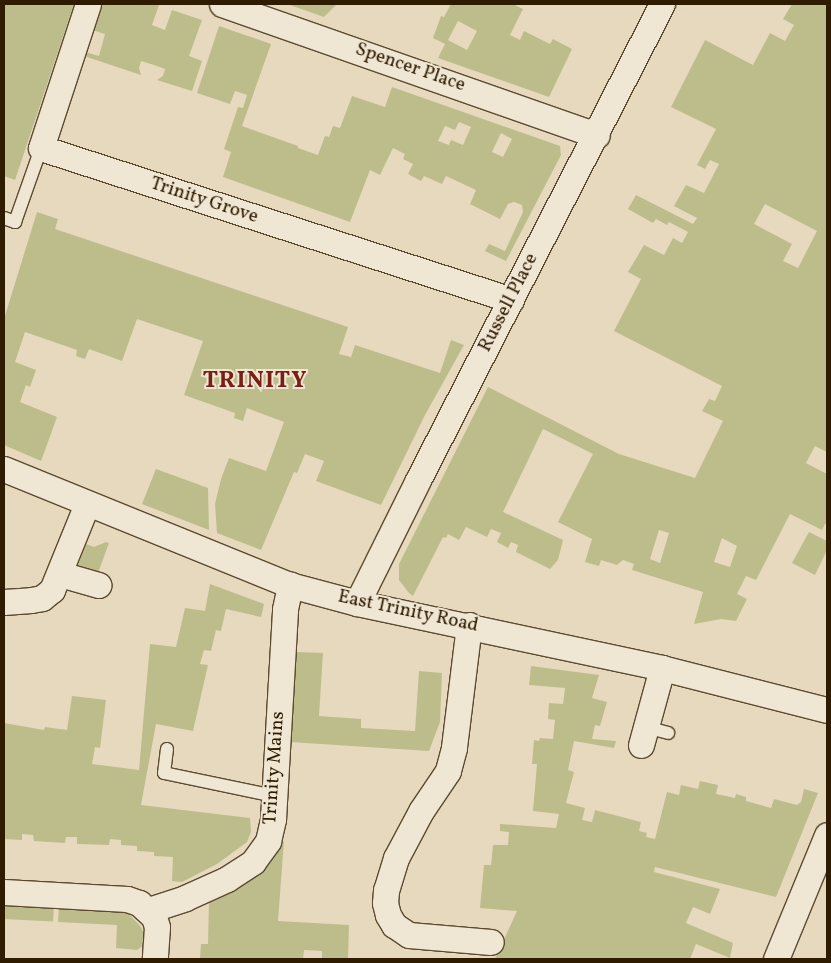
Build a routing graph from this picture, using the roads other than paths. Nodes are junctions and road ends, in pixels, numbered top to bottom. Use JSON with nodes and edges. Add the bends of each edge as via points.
{"nodes":[{"id":1,"x":88,"y":4,"type":"edge"},
{"id":2,"x":222,"y":4,"type":"edge"},
{"id":3,"x":662,"y":4,"type":"edge"},
{"id":4,"x":597,"y":135,"type":"junction"},
{"id":5,"x":42,"y":148,"type":"junction"},
{"id":6,"x":4,"y":218,"type":"edge"},
{"id":7,"x":511,"y":300,"type":"junction"},
{"id":8,"x":4,"y":469,"type":"edge"},
{"id":9,"x":87,"y":504,"type":"junction"},
{"id":10,"x":60,"y":574,"type":"junction"},
{"id":11,"x":98,"y":585,"type":"dead end"},
{"id":12,"x":290,"y":585,"type":"junction"},
{"id":13,"x":4,"y":602,"type":"edge"},
{"id":14,"x":357,"y":602,"type":"junction"},
{"id":15,"x":469,"y":625,"type":"junction"},
{"id":16,"x":662,"y":668,"type":"junction"},
{"id":17,"x":827,"y":710,"type":"edge"},
{"id":18,"x":652,"y":735,"type":"dead end"},
{"id":19,"x":167,"y":749,"type":"dead end"},
{"id":20,"x":274,"y":796,"type":"junction"},
{"id":21,"x":827,"y":835,"type":"edge"},
{"id":22,"x":4,"y":892,"type":"edge"},
{"id":23,"x":149,"y":910,"type":"junction"},
{"id":24,"x":491,"y":942,"type":"dead end"},
{"id":25,"x":156,"y":959,"type":"edge"},
{"id":26,"x":776,"y":959,"type":"edge"}],
"edges":[{"from":1,"to":5,"type":"street"},
{"from":2,"to":4,"type":"street","name":"Spencer Place"},
{"from":3,"to":4,"type":"street","name":"Russell Place"},
{"from":4,"to":7,"type":"street","name":"Russell Place"},
{"from":5,"to":6,"type":"lane","via":[[15,222]]},
{"from":5,"to":7,"type":"street","name":"Trinity Grove"},
{"from":7,"to":14,"type":"street","name":"Russell Place"},
{"from":8,"to":9,"type":"street","name":"East Trinity Road"},
{"from":9,"to":10,"type":"street"},
{"from":9,"to":12,"type":"street","name":"East Trinity Road"},
{"from":10,"to":11,"type":"street"},
{"from":10,"to":13,"type":"street","via":[[52,590],[42,598]]},
{"from":12,"to":14,"type":"street","name":"East Trinity Road"},
{"from":12,"to":20,"type":"street","name":"Trinity Mains","via":[[285,609]]},
{"from":14,"to":15,"type":"street","name":"East Trinity Road"},
{"from":15,"to":16,"type":"street","name":"East Trinity Road"},
{"from":15,"to":24,"type":"street","via":[[454,748],[448,771],[421,811],[396,858],[385,903],[394,925],[409,935]]},
{"from":16,"to":17,"type":"street","name":"East Trinity Road"},
{"from":16,"to":18,"type":"street"},
{"from":19,"to":20,"type":"lane","via":[[164,774]]},
{"from":20,"to":23,"type":"street","name":"Trinity Mains","via":[[268,841],[252,862],[208,888]]},
{"from":21,"to":26,"type":"street"},
{"from":22,"to":23,"type":"street","via":[[127,899]]},
{"from":23,"to":25,"type":"street","via":[[157,927]]}]}
